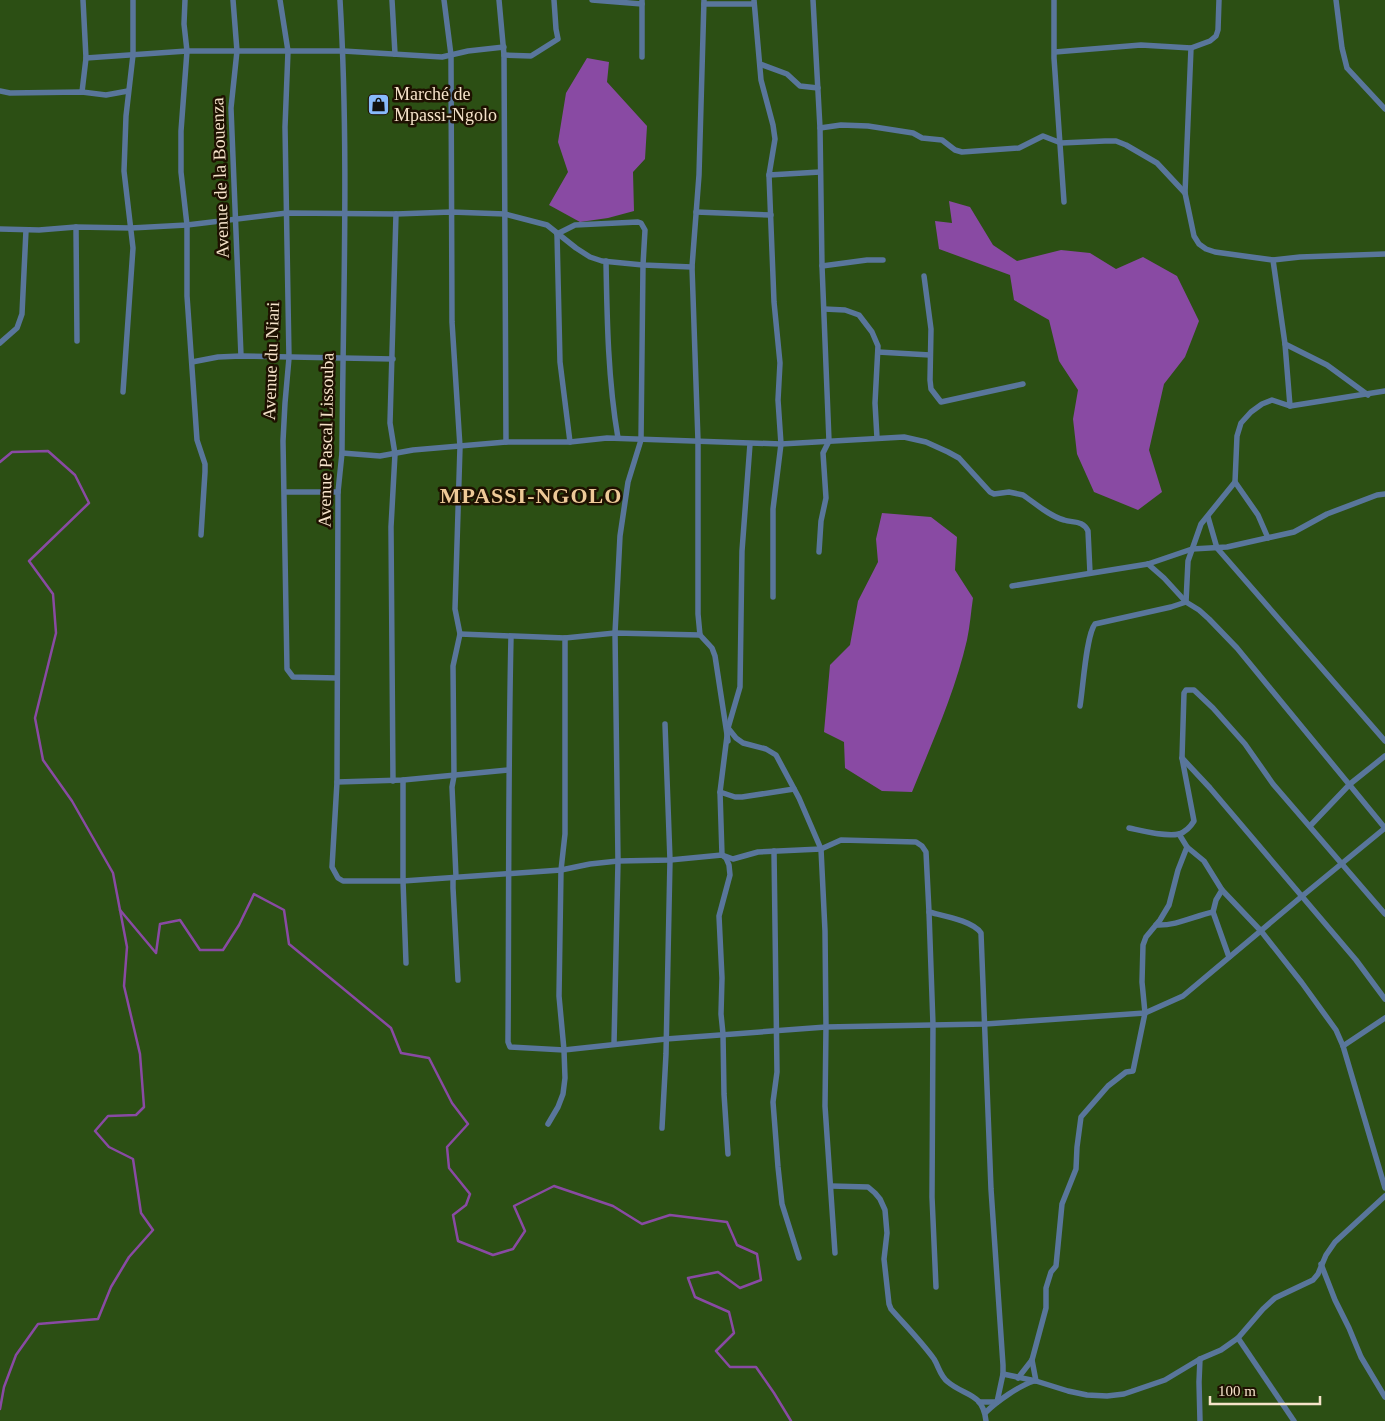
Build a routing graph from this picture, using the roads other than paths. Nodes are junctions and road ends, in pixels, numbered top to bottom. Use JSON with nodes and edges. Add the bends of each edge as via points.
{"nodes":[{"id":1,"x":83,"y":0,"type":"edge"},
{"id":2,"x":132,"y":0,"type":"edge"},
{"id":3,"x":185,"y":0,"type":"edge"},
{"id":4,"x":233,"y":0,"type":"edge"},
{"id":5,"x":280,"y":0,"type":"edge"},
{"id":6,"x":340,"y":0,"type":"edge"},
{"id":7,"x":392,"y":0,"type":"edge"},
{"id":8,"x":444,"y":0,"type":"edge"},
{"id":9,"x":499,"y":0,"type":"edge"},
{"id":10,"x":554,"y":0,"type":"edge"},
{"id":11,"x":592,"y":0,"type":"edge"},
{"id":12,"x":813,"y":0,"type":"edge"},
{"id":13,"x":1054,"y":0,"type":"edge"},
{"id":14,"x":1219,"y":0,"type":"edge"},
{"id":15,"x":1336,"y":0,"type":"edge"},
{"id":16,"x":642,"y":2,"type":"edge"},
{"id":17,"x":704,"y":2,"type":"edge"},
{"id":18,"x":754,"y":2,"type":"edge"},
{"id":19,"x":504,"y":46,"type":"junction"},
{"id":20,"x":1191,"y":48,"type":"junction"},
{"id":21,"x":187,"y":51,"type":"junction"},
{"id":22,"x":237,"y":51,"type":"junction"},
{"id":23,"x":288,"y":51,"type":"junction"},
{"id":24,"x":343,"y":51,"type":"junction"},
{"id":25,"x":1055,"y":52,"type":"junction"},
{"id":26,"x":394,"y":54,"type":"junction"},
{"id":27,"x":133,"y":55,"type":"junction"},
{"id":28,"x":452,"y":55,"type":"junction"},
{"id":29,"x":504,"y":55,"type":"junction"},
{"id":30,"x":642,"y":57,"type":"dead end"},
{"id":31,"x":86,"y":58,"type":"junction"},
{"id":32,"x":760,"y":64,"type":"junction"},
{"id":33,"x":818,"y":88,"type":"junction"},
{"id":34,"x":0,"y":91,"type":"edge"},
{"id":35,"x":128,"y":91,"type":"junction"},
{"id":36,"x":82,"y":92,"type":"junction"},
{"id":37,"x":1385,"y":109,"type":"edge"},
{"id":38,"x":820,"y":128,"type":"junction"},
{"id":39,"x":1061,"y":143,"type":"junction"},
{"id":40,"x":820,"y":172,"type":"junction"},
{"id":41,"x":769,"y":175,"type":"junction"},
{"id":42,"x":1185,"y":193,"type":"junction"},
{"id":43,"x":1064,"y":202,"type":"dead end"},
{"id":44,"x":451,"y":212,"type":"junction"},
{"id":45,"x":696,"y":212,"type":"junction"},
{"id":46,"x":287,"y":213,"type":"junction"},
{"id":47,"x":345,"y":214,"type":"junction"},
{"id":48,"x":396,"y":214,"type":"junction"},
{"id":49,"x":505,"y":214,"type":"junction"},
{"id":50,"x":770,"y":215,"type":"junction"},
{"id":51,"x":235,"y":219,"type":"junction"},
{"id":52,"x":187,"y":225,"type":"junction"},
{"id":53,"x":76,"y":227,"type":"junction"},
{"id":54,"x":131,"y":228,"type":"junction"},
{"id":55,"x":0,"y":229,"type":"edge"},
{"id":56,"x":26,"y":230,"type":"junction"},
{"id":57,"x":557,"y":234,"type":"junction"},
{"id":58,"x":1385,"y":254,"type":"edge"},
{"id":59,"x":883,"y":260,"type":"dead end"},
{"id":60,"x":1273,"y":260,"type":"junction"},
{"id":61,"x":606,"y":261,"type":"junction"},
{"id":62,"x":643,"y":266,"type":"junction"},
{"id":63,"x":822,"y":266,"type":"junction"},
{"id":64,"x":692,"y":267,"type":"junction"},
{"id":65,"x":924,"y":276,"type":"dead end"},
{"id":66,"x":824,"y":309,"type":"junction"},
{"id":67,"x":77,"y":340,"type":"dead end"},
{"id":68,"x":0,"y":343,"type":"edge"},
{"id":69,"x":1285,"y":344,"type":"junction"},
{"id":70,"x":878,"y":352,"type":"junction"},
{"id":71,"x":930,"y":355,"type":"junction"},
{"id":72,"x":241,"y":356,"type":"junction"},
{"id":73,"x":289,"y":358,"type":"junction"},
{"id":74,"x":343,"y":358,"type":"junction"},
{"id":75,"x":393,"y":359,"type":"junction"},
{"id":76,"x":192,"y":362,"type":"junction"},
{"id":77,"x":1023,"y":384,"type":"dead end"},
{"id":78,"x":1385,"y":391,"type":"edge"},
{"id":79,"x":123,"y":392,"type":"dead end"},
{"id":80,"x":1368,"y":394,"type":"junction"},
{"id":81,"x":1290,"y":406,"type":"junction"},
{"id":82,"x":618,"y":438,"type":"junction"},
{"id":83,"x":877,"y":438,"type":"junction"},
{"id":84,"x":641,"y":440,"type":"junction"},
{"id":85,"x":698,"y":441,"type":"junction"},
{"id":86,"x":830,"y":441,"type":"junction"},
{"id":87,"x":506,"y":442,"type":"junction"},
{"id":88,"x":570,"y":442,"type":"junction"},
{"id":89,"x":750,"y":444,"type":"junction"},
{"id":90,"x":781,"y":444,"type":"junction"},
{"id":91,"x":460,"y":447,"type":"junction"},
{"id":92,"x":342,"y":453,"type":"junction"},
{"id":93,"x":395,"y":454,"type":"junction"},
{"id":94,"x":1235,"y":482,"type":"junction"},
{"id":95,"x":285,"y":492,"type":"junction"},
{"id":96,"x":338,"y":492,"type":"junction"},
{"id":97,"x":1385,"y":494,"type":"edge"},
{"id":98,"x":1208,"y":517,"type":"junction"},
{"id":99,"x":201,"y":535,"type":"dead end"},
{"id":100,"x":1268,"y":538,"type":"junction"},
{"id":101,"x":1217,"y":548,"type":"junction"},
{"id":102,"x":1192,"y":549,"type":"junction"},
{"id":103,"x":818,"y":552,"type":"dead end"},
{"id":104,"x":1148,"y":564,"type":"junction"},
{"id":105,"x":1090,"y":573,"type":"junction"},
{"id":106,"x":1012,"y":586,"type":"dead end"},
{"id":107,"x":773,"y":597,"type":"dead end"},
{"id":108,"x":1186,"y":602,"type":"junction"},
{"id":109,"x":615,"y":633,"type":"junction"},
{"id":110,"x":460,"y":634,"type":"junction"},
{"id":111,"x":700,"y":635,"type":"junction"},
{"id":112,"x":511,"y":637,"type":"junction"},
{"id":113,"x":565,"y":638,"type":"junction"},
{"id":114,"x":337,"y":678,"type":"junction"},
{"id":115,"x":1080,"y":706,"type":"dead end"},
{"id":116,"x":665,"y":724,"type":"dead end"},
{"id":117,"x":728,"y":728,"type":"junction"},
{"id":118,"x":728,"y":741,"type":"junction"},
{"id":119,"x":1385,"y":741,"type":"edge"},
{"id":120,"x":1385,"y":756,"type":"edge"},
{"id":121,"x":1182,"y":758,"type":"junction"},
{"id":122,"x":508,"y":770,"type":"junction"},
{"id":123,"x":454,"y":776,"type":"junction"},
{"id":124,"x":393,"y":780,"type":"junction"},
{"id":125,"x":404,"y":780,"type":"junction"},
{"id":126,"x":337,"y":782,"type":"junction"},
{"id":127,"x":1350,"y":784,"type":"junction"},
{"id":128,"x":794,"y":789,"type":"junction"},
{"id":129,"x":720,"y":792,"type":"junction"},
{"id":130,"x":1310,"y":826,"type":"junction"},
{"id":131,"x":1129,"y":828,"type":"dead end"},
{"id":132,"x":1385,"y":828,"type":"edge"},
{"id":133,"x":1179,"y":834,"type":"junction"},
{"id":134,"x":1187,"y":847,"type":"junction"},
{"id":135,"x":820,"y":849,"type":"junction"},
{"id":136,"x":774,"y":852,"type":"junction"},
{"id":137,"x":722,"y":855,"type":"junction"},
{"id":138,"x":670,"y":860,"type":"junction"},
{"id":139,"x":618,"y":861,"type":"junction"},
{"id":140,"x":1343,"y":864,"type":"junction"},
{"id":141,"x":561,"y":870,"type":"junction"},
{"id":142,"x":510,"y":873,"type":"junction"},
{"id":143,"x":456,"y":877,"type":"junction"},
{"id":144,"x":403,"y":881,"type":"junction"},
{"id":145,"x":1222,"y":890,"type":"junction"},
{"id":146,"x":1301,"y":897,"type":"junction"},
{"id":147,"x":930,"y":912,"type":"junction"},
{"id":148,"x":1213,"y":912,"type":"junction"},
{"id":149,"x":1385,"y":914,"type":"edge"},
{"id":150,"x":1156,"y":924,"type":"junction"},
{"id":151,"x":1261,"y":931,"type":"junction"},
{"id":152,"x":1230,"y":957,"type":"junction"},
{"id":153,"x":406,"y":963,"type":"dead end"},
{"id":154,"x":458,"y":980,"type":"dead end"},
{"id":155,"x":1385,"y":999,"type":"edge"},
{"id":156,"x":1145,"y":1013,"type":"junction"},
{"id":157,"x":1385,"y":1018,"type":"edge"},
{"id":158,"x":985,"y":1024,"type":"junction"},
{"id":159,"x":934,"y":1025,"type":"junction"},
{"id":160,"x":826,"y":1027,"type":"junction"},
{"id":161,"x":777,"y":1031,"type":"junction"},
{"id":162,"x":723,"y":1034,"type":"junction"},
{"id":163,"x":666,"y":1039,"type":"junction"},
{"id":164,"x":614,"y":1044,"type":"junction"},
{"id":165,"x":1344,"y":1046,"type":"junction"},
{"id":166,"x":564,"y":1050,"type":"junction"},
{"id":167,"x":548,"y":1124,"type":"dead end"},
{"id":168,"x":662,"y":1128,"type":"dead end"},
{"id":169,"x":728,"y":1154,"type":"dead end"},
{"id":170,"x":831,"y":1186,"type":"junction"},
{"id":171,"x":1385,"y":1188,"type":"edge"},
{"id":172,"x":1385,"y":1196,"type":"edge"},
{"id":173,"x":835,"y":1253,"type":"dead end"},
{"id":174,"x":799,"y":1258,"type":"dead end"},
{"id":175,"x":1321,"y":1264,"type":"junction"},
{"id":176,"x":936,"y":1287,"type":"dead end"},
{"id":177,"x":1238,"y":1338,"type":"junction"},
{"id":178,"x":1200,"y":1359,"type":"junction"},
{"id":179,"x":1032,"y":1360,"type":"junction"},
{"id":180,"x":1003,"y":1374,"type":"junction"},
{"id":181,"x":1018,"y":1378,"type":"junction"},
{"id":182,"x":1036,"y":1381,"type":"junction"},
{"id":183,"x":1385,"y":1397,"type":"edge"},
{"id":184,"x":979,"y":1402,"type":"junction"},
{"id":185,"x":996,"y":1402,"type":"junction"},
{"id":186,"x":986,"y":1413,"type":"junction"},
{"id":187,"x":986,"y":1421,"type":"edge"},
{"id":188,"x":1200,"y":1421,"type":"edge"},
{"id":189,"x":1294,"y":1421,"type":"edge"}],
"edges":[{"from":1,"to":31,"type":"street"},
{"from":2,"to":27,"type":"street"},
{"from":3,"to":21,"type":"street"},
{"from":4,"to":22,"type":"street","name":"Avenue de la Bouenza"},
{"from":5,"to":23,"type":"street","name":"Avenue du Niari"},
{"from":6,"to":24,"type":"street","name":"Avenue Pascal Lissouba"},
{"from":7,"to":26,"type":"street"},
{"from":8,"to":28,"type":"street"},
{"from":9,"to":19,"type":"street"},
{"from":10,"to":29,"type":"street","via":[[558,39],[531,56]]},
{"from":11,"to":16,"type":"street"},
{"from":12,"to":33,"type":"street"},
{"from":13,"to":25,"type":"street"},
{"from":14,"to":20,"type":"street","via":[[1216,36]]},
{"from":15,"to":37,"type":"street","via":[[1347,68]]},
{"from":16,"to":30,"type":"street"},
{"from":17,"to":18,"type":"street"},
{"from":17,"to":45,"type":"street"},
{"from":18,"to":32,"type":"street"},
{"from":19,"to":28,"type":"street"},
{"from":19,"to":29,"type":"street"},
{"from":20,"to":25,"type":"street","via":[[1141,45]]},
{"from":20,"to":42,"type":"street"},
{"from":21,"to":22,"type":"street"},
{"from":21,"to":27,"type":"street"},
{"from":21,"to":52,"type":"street","via":[[180,153]]},
{"from":22,"to":23,"type":"street"},
{"from":22,"to":51,"type":"street","name":"Avenue de la Bouenza","via":[[231,108]]},
{"from":23,"to":24,"type":"street"},
{"from":23,"to":46,"type":"street","name":"Avenue du Niari","via":[[285,127]]},
{"from":24,"to":26,"type":"street"},
{"from":24,"to":47,"type":"street","name":"Avenue Pascal Lissouba"},
{"from":25,"to":39,"type":"street"},
{"from":26,"to":28,"type":"street"},
{"from":27,"to":31,"type":"street"},
{"from":27,"to":35,"type":"street"},
{"from":28,"to":44,"type":"street"},
{"from":29,"to":49,"type":"street"},
{"from":31,"to":36,"type":"street"},
{"from":32,"to":33,"type":"street","via":[[787,74],[800,86]]},
{"from":32,"to":41,"type":"street","via":[[775,139]]},
{"from":33,"to":38,"type":"street"},
{"from":34,"to":36,"type":"street"},
{"from":35,"to":36,"type":"street","via":[[106,95]]},
{"from":35,"to":54,"type":"street","via":[[124,171]]},
{"from":38,"to":39,"type":"street","via":[[856,125],[913,133],[922,138],[942,140],[962,152],[1019,148],[1043,136]]},
{"from":38,"to":40,"type":"street"},
{"from":39,"to":42,"type":"street","via":[[1105,141],[1126,145],[1158,163]]},
{"from":39,"to":43,"type":"street"},
{"from":40,"to":41,"type":"street"},
{"from":40,"to":63,"type":"street"},
{"from":41,"to":50,"type":"street"},
{"from":42,"to":60,"type":"street","via":[[1194,236],[1199,244],[1215,252]]},
{"from":44,"to":48,"type":"street"},
{"from":44,"to":49,"type":"street"},
{"from":44,"to":91,"type":"street","via":[[452,322]]},
{"from":45,"to":50,"type":"street"},
{"from":45,"to":64,"type":"street"},
{"from":46,"to":47,"type":"street"},
{"from":46,"to":51,"type":"street"},
{"from":46,"to":73,"type":"street","name":"Avenue du Niari"},
{"from":47,"to":48,"type":"street"},
{"from":47,"to":74,"type":"street","name":"Avenue Pascal Lissouba"},
{"from":48,"to":75,"type":"street"},
{"from":49,"to":57,"type":"street","via":[[547,225]]},
{"from":49,"to":87,"type":"street"},
{"from":50,"to":90,"type":"street","via":[[780,363]]},
{"from":51,"to":52,"type":"street"},
{"from":51,"to":72,"type":"street","name":"Avenue de la Bouenza"},
{"from":52,"to":54,"type":"street"},
{"from":52,"to":76,"type":"street","via":[[187,296]]},
{"from":53,"to":54,"type":"street"},
{"from":53,"to":56,"type":"street"},
{"from":53,"to":67,"type":"street"},
{"from":54,"to":79,"type":"street","via":[[132,264]]},
{"from":55,"to":56,"type":"street"},
{"from":56,"to":68,"type":"street","via":[[22,314],[17,328]]},
{"from":57,"to":61,"type":"street","via":[[590,257]]},
{"from":57,"to":62,"type":"street","via":[[575,225],[641,223],[645,230]]},
{"from":57,"to":88,"type":"street","via":[[560,362]]},
{"from":58,"to":60,"type":"street"},
{"from":59,"to":63,"type":"street"},
{"from":60,"to":69,"type":"street"},
{"from":61,"to":62,"type":"street"},
{"from":61,"to":82,"type":"street","via":[[610,368]]},
{"from":62,"to":64,"type":"street"},
{"from":62,"to":84,"type":"street"},
{"from":63,"to":66,"type":"street"},
{"from":64,"to":85,"type":"street"},
{"from":65,"to":71,"type":"street","via":[[931,329]]},
{"from":66,"to":70,"type":"street","via":[[845,310],[859,315],[872,332]]},
{"from":66,"to":86,"type":"street"},
{"from":69,"to":80,"type":"street","via":[[1326,364]]},
{"from":69,"to":81,"type":"street"},
{"from":70,"to":71,"type":"street"},
{"from":70,"to":83,"type":"street"},
{"from":71,"to":77,"type":"street","via":[[932,389],[941,402]]},
{"from":72,"to":73,"type":"street"},
{"from":72,"to":76,"type":"street"},
{"from":73,"to":74,"type":"street"},
{"from":73,"to":95,"type":"street","name":"Avenue du Niari","via":[[283,441]]},
{"from":74,"to":75,"type":"street"},
{"from":74,"to":92,"type":"street","name":"Avenue Pascal Lissouba"},
{"from":75,"to":93,"type":"street","via":[[390,423]]},
{"from":76,"to":99,"type":"street","via":[[197,440],[205,464]]},
{"from":78,"to":80,"type":"street"},
{"from":80,"to":81,"type":"street"},
{"from":81,"to":94,"type":"street","via":[[1272,400],[1256,408],[1241,423],[1237,436]]},
{"from":82,"to":84,"type":"street"},
{"from":82,"to":88,"type":"street"},
{"from":83,"to":86,"type":"street"},
{"from":83,"to":105,"type":"street","via":[[904,437],[926,442],[959,458],[990,492],[1017,493],[1058,518],[1086,526]]},
{"from":84,"to":85,"type":"street"},
{"from":84,"to":109,"type":"street","via":[[628,482],[620,536]]},
{"from":85,"to":89,"type":"street"},
{"from":85,"to":111,"type":"street"},
{"from":86,"to":90,"type":"street"},
{"from":86,"to":103,"type":"street","via":[[823,453],[826,498]]},
{"from":87,"to":88,"type":"street"},
{"from":87,"to":91,"type":"street"},
{"from":89,"to":90,"type":"street"},
{"from":89,"to":117,"type":"street","via":[[742,551],[740,687]]},
{"from":90,"to":107,"type":"street","via":[[773,509]]},
{"from":91,"to":93,"type":"street"},
{"from":91,"to":110,"type":"street","via":[[455,609]]},
{"from":92,"to":93,"type":"street","via":[[367,456]]},
{"from":92,"to":96,"type":"street","name":"Avenue Pascal Lissouba"},
{"from":93,"to":124,"type":"street","via":[[391,527]]},
{"from":94,"to":98,"type":"street"},
{"from":94,"to":100,"type":"street","via":[[1262,522]]},
{"from":95,"to":96,"type":"street"},
{"from":95,"to":114,"type":"street","name":"Avenue du Niari","via":[[287,669],[293,678]]},
{"from":96,"to":114,"type":"street","name":"Avenue Pascal Lissouba"},
{"from":97,"to":100,"type":"street","via":[[1327,514],[1294,532]]},
{"from":98,"to":101,"type":"street"},
{"from":98,"to":102,"type":"street"},
{"from":100,"to":101,"type":"street"},
{"from":101,"to":102,"type":"street"},
{"from":101,"to":119,"type":"street"},
{"from":102,"to":104,"type":"street"},
{"from":102,"to":108,"type":"street","via":[[1188,560]]},
{"from":104,"to":105,"type":"street"},
{"from":104,"to":108,"type":"street"},
{"from":105,"to":106,"type":"street"},
{"from":108,"to":115,"type":"street","via":[[1095,624]]},
{"from":108,"to":127,"type":"street","via":[[1209,619],[1237,648]]},
{"from":109,"to":111,"type":"street"},
{"from":109,"to":113,"type":"street"},
{"from":109,"to":139,"type":"street"},
{"from":110,"to":112,"type":"street"},
{"from":110,"to":123,"type":"street","via":[[453,666]]},
{"from":111,"to":118,"type":"street","via":[[716,656]]},
{"from":112,"to":113,"type":"street"},
{"from":112,"to":122,"type":"street"},
{"from":113,"to":141,"type":"street"},
{"from":114,"to":126,"type":"street","name":"Avenue Pascal Lissouba"},
{"from":116,"to":138,"type":"street"},
{"from":117,"to":118,"type":"street"},
{"from":117,"to":128,"type":"street","via":[[742,743],[776,755]]},
{"from":118,"to":129,"type":"street"},
{"from":120,"to":127,"type":"street"},
{"from":121,"to":130,"type":"street","via":[[1184,693],[1190,689],[1213,708],[1246,744],[1273,784]]},
{"from":121,"to":133,"type":"street","via":[[1194,821]]},
{"from":121,"to":146,"type":"street"},
{"from":122,"to":123,"type":"street"},
{"from":122,"to":142,"type":"street"},
{"from":123,"to":125,"type":"street"},
{"from":123,"to":143,"type":"street"},
{"from":124,"to":125,"type":"street"},
{"from":124,"to":126,"type":"street"},
{"from":125,"to":144,"type":"street"},
{"from":126,"to":144,"type":"street","name":"Avenue Pascal Lissouba","via":[[332,867],[338,878]]},
{"from":127,"to":130,"type":"street"},
{"from":127,"to":132,"type":"street"},
{"from":128,"to":129,"type":"street","via":[[742,797]]},
{"from":128,"to":135,"type":"street"},
{"from":129,"to":137,"type":"street"},
{"from":130,"to":140,"type":"street"},
{"from":131,"to":133,"type":"street"},
{"from":132,"to":140,"type":"street"},
{"from":133,"to":134,"type":"street"},
{"from":134,"to":145,"type":"street","via":[[1204,861]]},
{"from":134,"to":150,"type":"street","via":[[1169,905]]},
{"from":135,"to":136,"type":"street"},
{"from":135,"to":147,"type":"street","via":[[841,840],[916,842],[926,852]]},
{"from":135,"to":160,"type":"street"},
{"from":136,"to":137,"type":"street","via":[[758,852],[733,859]]},
{"from":136,"to":161,"type":"street"},
{"from":137,"to":138,"type":"street"},
{"from":137,"to":162,"type":"street","via":[[726,858],[730,875],[719,916]]},
{"from":138,"to":139,"type":"street"},
{"from":138,"to":163,"type":"street"},
{"from":139,"to":141,"type":"street"},
{"from":139,"to":164,"type":"street"},
{"from":140,"to":146,"type":"street"},
{"from":140,"to":149,"type":"street"},
{"from":141,"to":142,"type":"street"},
{"from":141,"to":166,"type":"street","via":[[559,996]]},
{"from":142,"to":143,"type":"street"},
{"from":142,"to":166,"type":"street","via":[[508,1042],[510,1047],[516,1048]]},
{"from":143,"to":144,"type":"street"},
{"from":143,"to":154,"type":"street","via":[[453,888]]},
{"from":144,"to":153,"type":"street"},
{"from":145,"to":148,"type":"street"},
{"from":145,"to":151,"type":"street"},
{"from":146,"to":151,"type":"street"},
{"from":146,"to":155,"type":"street"},
{"from":147,"to":158,"type":"street","via":[[970,924],[981,933]]},
{"from":147,"to":159,"type":"street"},
{"from":148,"to":150,"type":"street","via":[[1177,923]]},
{"from":148,"to":152,"type":"street"},
{"from":150,"to":156,"type":"street","via":[[1142,945]]},
{"from":151,"to":152,"type":"street"},
{"from":151,"to":165,"type":"street","via":[[1325,1013]]},
{"from":152,"to":156,"type":"street","via":[[1183,996]]},
{"from":156,"to":158,"type":"street"},
{"from":156,"to":179,"type":"street","via":[[1133,1070],[1108,1086],[1081,1117],[1076,1168],[1062,1204],[1056,1266],[1046,1288],[1046,1308]]},
{"from":157,"to":165,"type":"street"},
{"from":158,"to":159,"type":"street"},
{"from":158,"to":180,"type":"street"},
{"from":159,"to":160,"type":"street"},
{"from":159,"to":176,"type":"street","via":[[932,1197]]},
{"from":160,"to":161,"type":"street"},
{"from":160,"to":170,"type":"street","via":[[825,1106]]},
{"from":161,"to":162,"type":"street"},
{"from":161,"to":174,"type":"street","via":[[773,1102],[778,1167],[782,1204]]},
{"from":162,"to":163,"type":"street"},
{"from":162,"to":169,"type":"street"},
{"from":163,"to":164,"type":"street"},
{"from":163,"to":168,"type":"street"},
{"from":164,"to":166,"type":"street"},
{"from":165,"to":171,"type":"street"},
{"from":166,"to":167,"type":"street","via":[[563,1094]]},
{"from":170,"to":173,"type":"street"},
{"from":170,"to":184,"type":"street","via":[[868,1188],[875,1193],[885,1210],[884,1266],[891,1309],[933,1358],[944,1378]]},
{"from":172,"to":175,"type":"street","via":[[1335,1242]]},
{"from":175,"to":177,"type":"street","via":[[1313,1280],[1276,1298]]},
{"from":175,"to":183,"type":"street","via":[[1361,1357]]},
{"from":177,"to":178,"type":"street"},
{"from":177,"to":189,"type":"street"},
{"from":178,"to":182,"type":"street","via":[[1165,1380],[1116,1395],[1087,1395]]},
{"from":178,"to":188,"type":"street"},
{"from":179,"to":181,"type":"street"},
{"from":179,"to":182,"type":"street"},
{"from":180,"to":181,"type":"street"},
{"from":180,"to":185,"type":"street"},
{"from":181,"to":182,"type":"street"},
{"from":182,"to":185,"type":"street"},
{"from":184,"to":185,"type":"street"},
{"from":184,"to":186,"type":"street"},
{"from":185,"to":186,"type":"street"},
{"from":186,"to":187,"type":"street"}]}
